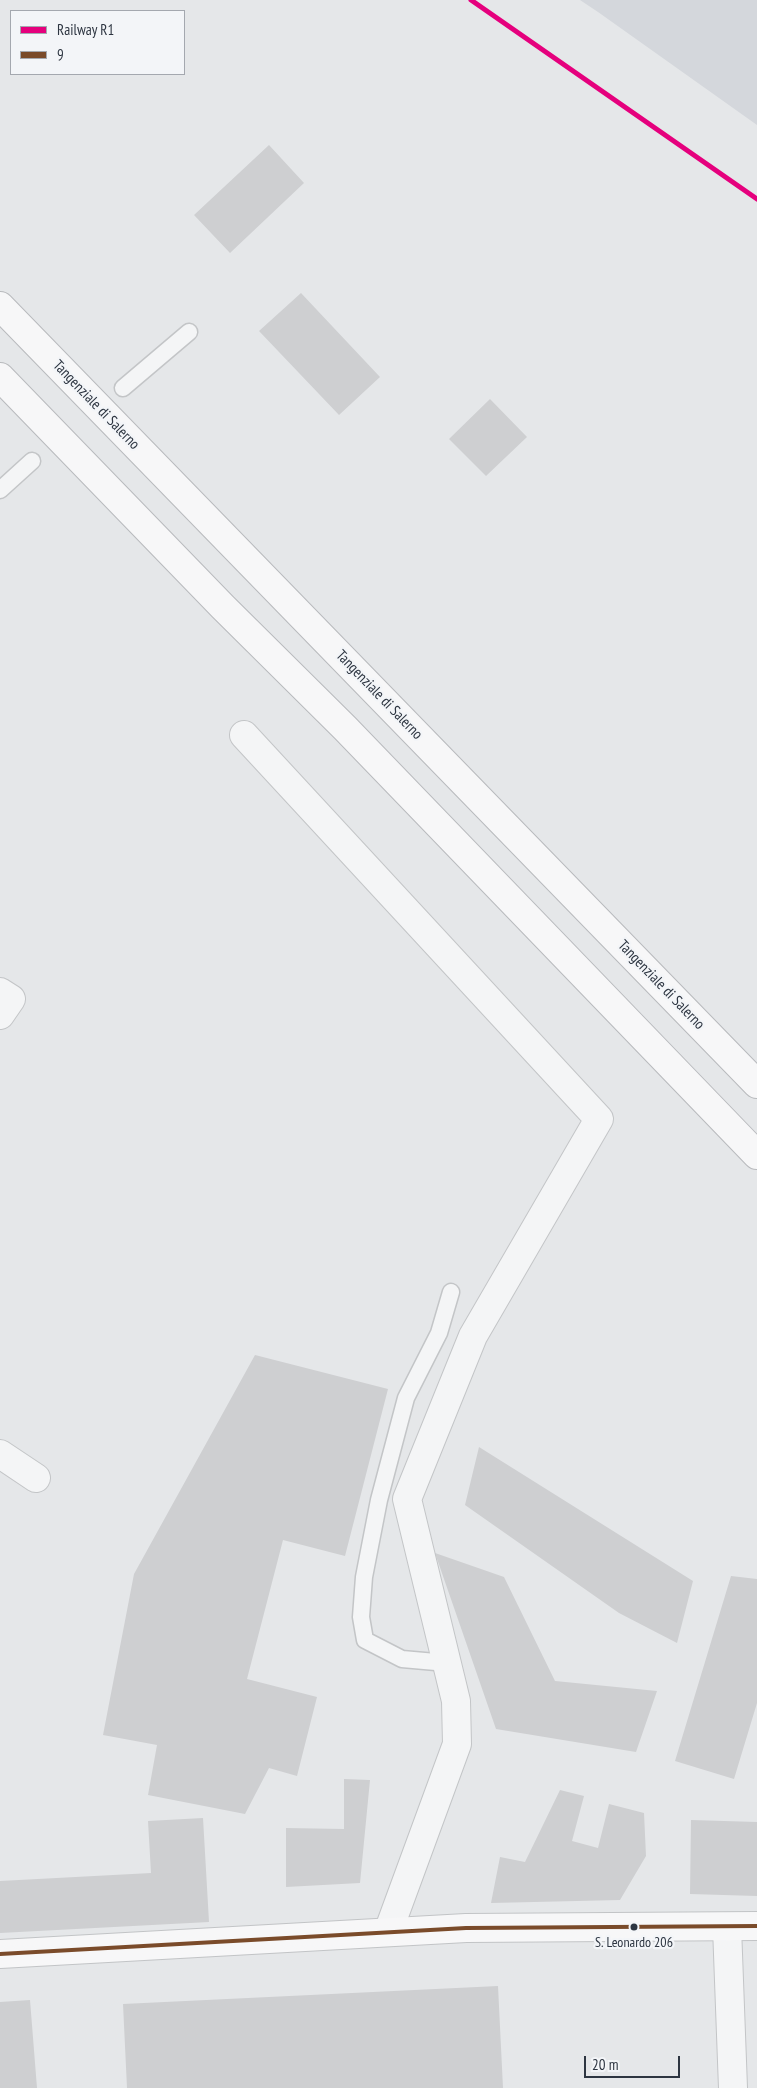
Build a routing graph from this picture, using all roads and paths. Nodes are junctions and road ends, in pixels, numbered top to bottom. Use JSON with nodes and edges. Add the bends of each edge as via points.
{"nodes":[{"id":1,"x":0,"y":306,"type":"edge"},
{"id":2,"x":189,"y":332,"type":"dead end"},
{"id":3,"x":0,"y":378,"type":"edge"},
{"id":4,"x":124,"y":388,"type":"dead end"},
{"id":5,"x":32,"y":461,"type":"dead end"},
{"id":6,"x":0,"y":490,"type":"edge"},
{"id":7,"x":244,"y":736,"type":"dead end"},
{"id":8,"x":0,"y":992,"type":"edge"},
{"id":9,"x":0,"y":1015,"type":"edge"},
{"id":10,"x":757,"y":1084,"type":"edge"},
{"id":11,"x":757,"y":1155,"type":"edge"},
{"id":12,"x":452,"y":1292,"type":"dead end"},
{"id":13,"x":0,"y":1454,"type":"edge"},
{"id":14,"x":36,"y":1478,"type":"dead end"},
{"id":15,"x":447,"y":1663,"type":"junction"},
{"id":16,"x":727,"y":1926,"type":"junction"},
{"id":17,"x":757,"y":1926,"type":"edge"},
{"id":18,"x":388,"y":1932,"type":"junction"},
{"id":19,"x":0,"y":1954,"type":"edge"},
{"id":20,"x":733,"y":2088,"type":"edge"}],
"edges":[{"from":1,"to":10,"type":"main road","name":"Tangenziale di Salerno"},
{"from":2,"to":4,"type":"lane"},
{"from":3,"to":11,"type":"main road","via":[[345,728]]},
{"from":5,"to":6,"type":"lane"},
{"from":7,"to":15,"type":"street","via":[[599,1119],[473,1336],[407,1499]]},
{"from":8,"to":9,"type":"street","via":[[11,1000]]},
{"from":12,"to":15,"type":"lane","via":[[439,1333],[406,1398],[379,1500],[364,1577],[361,1618],[365,1640],[402,1659]]},
{"from":13,"to":14,"type":"street"},
{"from":15,"to":18,"type":"street","via":[[456,1701],[457,1744]]},
{"from":16,"to":17,"type":"main road"},
{"from":16,"to":18,"type":"main road","via":[[466,1928]]},
{"from":16,"to":20,"type":"street"},
{"from":18,"to":19,"type":"main road"}]}
